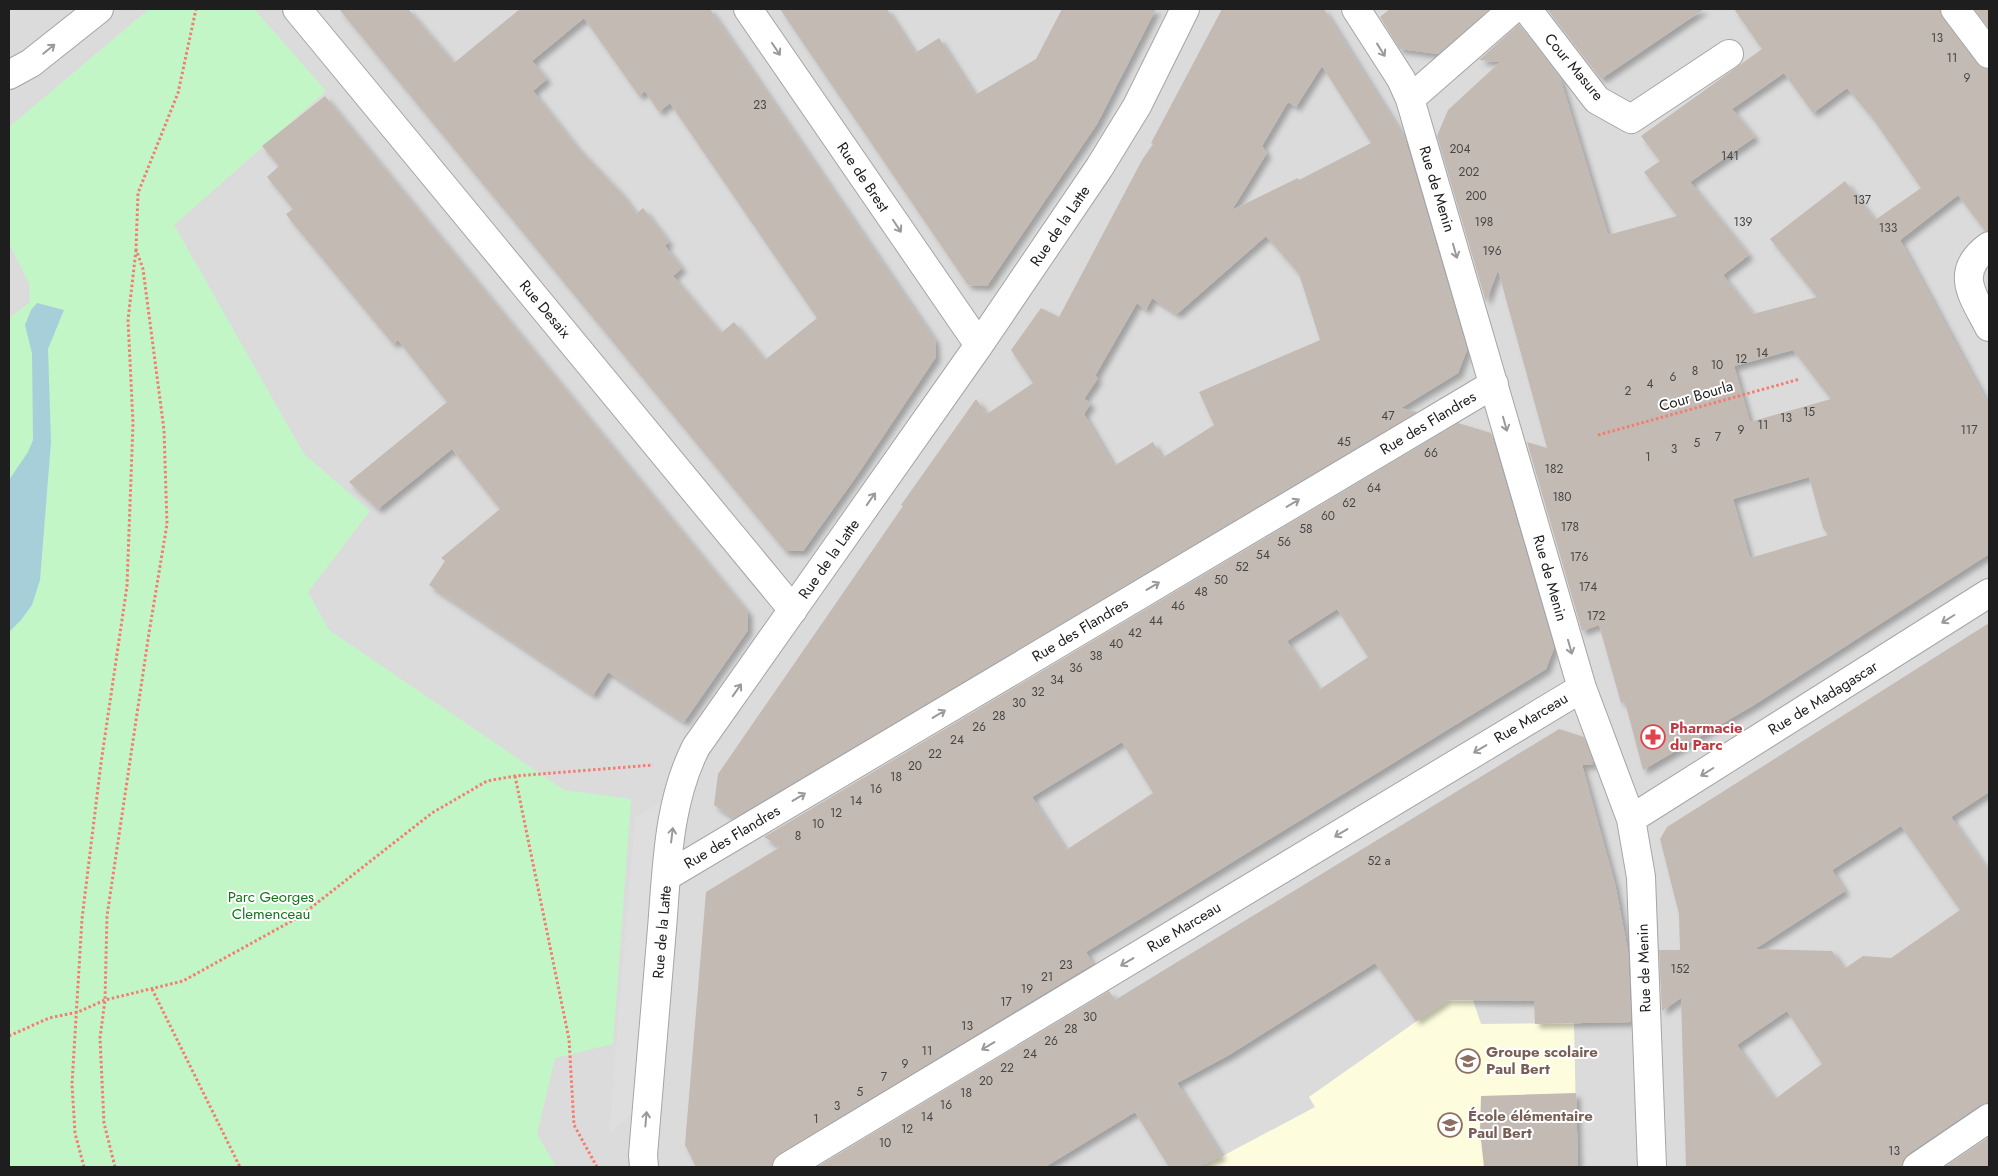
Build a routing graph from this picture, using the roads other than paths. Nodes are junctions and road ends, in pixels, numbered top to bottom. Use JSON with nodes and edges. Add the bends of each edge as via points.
{"nodes":[{"id":1,"x":99,"y":9,"type":"edge"},
{"id":2,"x":297,"y":9,"type":"edge"},
{"id":3,"x":748,"y":9,"type":"edge"},
{"id":4,"x":1185,"y":9,"type":"edge"},
{"id":5,"x":1356,"y":9,"type":"edge"},
{"id":6,"x":1514,"y":9,"type":"edge"},
{"id":7,"x":1527,"y":9,"type":"edge"},
{"id":8,"x":1955,"y":9,"type":"edge"},
{"id":9,"x":1728,"y":54,"type":"dead end"},
{"id":10,"x":1989,"y":54,"type":"edge"},
{"id":11,"x":9,"y":75,"type":"edge"},
{"id":12,"x":1410,"y":99,"type":"junction"},
{"id":13,"x":1989,"y":246,"type":"edge"},
{"id":14,"x":1989,"y":327,"type":"edge"},
{"id":15,"x":978,"y":345,"type":"junction"},
{"id":16,"x":1494,"y":384,"type":"junction"},
{"id":17,"x":1989,"y":593,"type":"edge"},
{"id":18,"x":793,"y":610,"type":"junction"},
{"id":19,"x":1582,"y":688,"type":"junction"},
{"id":20,"x":1631,"y":819,"type":"junction"},
{"id":21,"x":667,"y":876,"type":"junction"},
{"id":22,"x":1989,"y":1118,"type":"edge"},
{"id":23,"x":644,"y":1167,"type":"edge"},
{"id":24,"x":787,"y":1167,"type":"edge"},
{"id":25,"x":1652,"y":1167,"type":"edge"},
{"id":26,"x":1917,"y":1167,"type":"edge"}],
"edges":[{"from":11,"to":1,"type":"street","one_way":true,"via":[[31,63]]},
{"from":2,"to":18,"type":"street","name":"Rue Desaix"},
{"from":3,"to":15,"type":"street","name":"Rue de Brest","one_way":true},
{"from":4,"to":15,"type":"street","name":"Rue de la Latte","via":[[1121,134]]},
{"from":5,"to":12,"type":"street","name":"Rue de Menin","one_way":true,"via":[[1401,79]]},
{"from":6,"to":12,"type":"street"},
{"from":7,"to":9,"type":"street","name":"Cour Masure","via":[[1598,100],[1631,119]]},
{"from":8,"to":10,"type":"street"},
{"from":12,"to":16,"type":"street","name":"Rue de Menin","one_way":true},
{"from":13,"to":14,"type":"street","via":[[1977,255],[1970,266],[1968,279],[1969,289]]},
{"from":18,"to":15,"type":"street","name":"Rue de la Latte","one_way":true},
{"from":16,"to":19,"type":"street","name":"Rue de Menin","one_way":true},
{"from":21,"to":16,"type":"street","name":"Rue des Flandres","one_way":true},
{"from":17,"to":20,"type":"street","name":"Rue de Madagascar","one_way":true},
{"from":21,"to":18,"type":"street","name":"Rue de la Latte","one_way":true,"via":[[676,804],[686,768],[696,747]]},
{"from":19,"to":20,"type":"street","name":"Rue de Menin"},
{"from":19,"to":24,"type":"street","name":"Rue Marceau","one_way":true},
{"from":20,"to":25,"type":"street","name":"Rue de Menin","via":[[1641,877]]},
{"from":23,"to":21,"type":"street","name":"Rue de la Latte","one_way":true},
{"from":22,"to":26,"type":"street"}]}
